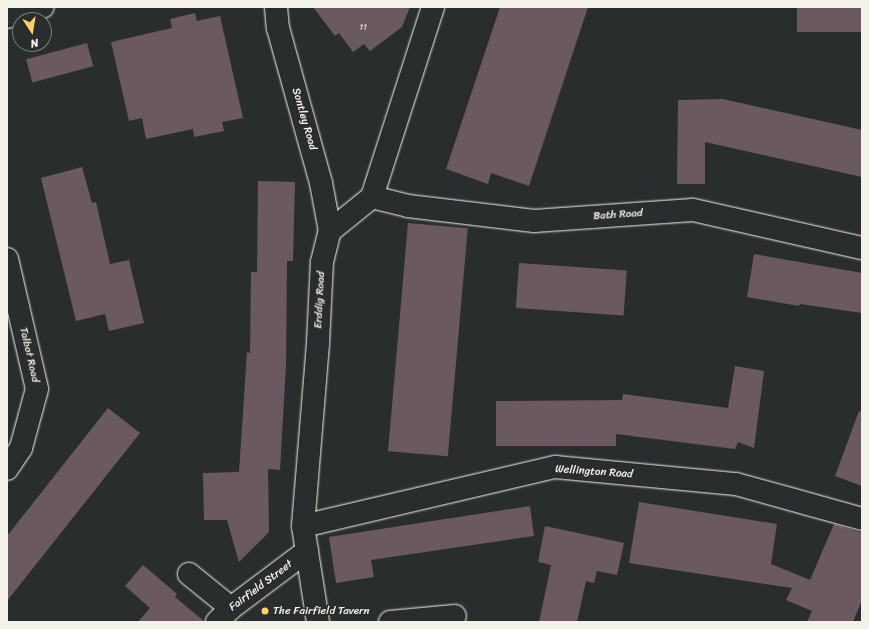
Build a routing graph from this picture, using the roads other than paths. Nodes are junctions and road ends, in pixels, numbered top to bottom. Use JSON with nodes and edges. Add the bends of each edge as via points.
{"nodes":[{"id":1,"x":44,"y":7,"type":"edge"},
{"id":2,"x":276,"y":7,"type":"edge"},
{"id":3,"x":433,"y":7,"type":"edge"},
{"id":4,"x":7,"y":17,"type":"edge"},
{"id":5,"x":372,"y":197,"type":"junction"},
{"id":6,"x":330,"y":231,"type":"junction"},
{"id":7,"x":862,"y":248,"type":"edge"},
{"id":8,"x":7,"y":259,"type":"edge"},
{"id":9,"x":7,"y":469,"type":"edge"},
{"id":10,"x":862,"y":519,"type":"edge"},
{"id":11,"x":303,"y":526,"type":"junction"},
{"id":12,"x":306,"y":551,"type":"junction"},
{"id":13,"x":189,"y":574,"type":"dead end"},
{"id":14,"x":224,"y":615,"type":"edge"},
{"id":15,"x":456,"y":616,"type":"dead end"},
{"id":16,"x":318,"y":622,"type":"edge"},
{"id":17,"x":390,"y":622,"type":"edge"}],
"edges":[{"from":1,"to":4,"type":"street"},
{"from":2,"to":6,"type":"street","name":"Sontley Road","via":[[278,28],[321,183]]},
{"from":3,"to":5,"type":"street"},
{"from":5,"to":6,"type":"street"},
{"from":5,"to":7,"type":"street","name":"Bath Road","via":[[408,206],[534,222],[693,210]]},
{"from":6,"to":11,"type":"street","name":"Erddig Road","via":[[322,262]]},
{"from":8,"to":9,"type":"street","name":"Talbot Road","via":[[37,389],[21,448]]},
{"from":10,"to":11,"type":"street","name":"Wellington Road","via":[[736,484],[556,467]]},
{"from":11,"to":12,"type":"street","name":"Erddig Road"},
{"from":12,"to":14,"type":"street","name":"Fairfield Street"},
{"from":12,"to":16,"type":"street","name":"Erddig Road"},
{"from":13,"to":14,"type":"street"},
{"from":15,"to":17,"type":"street"}]}
